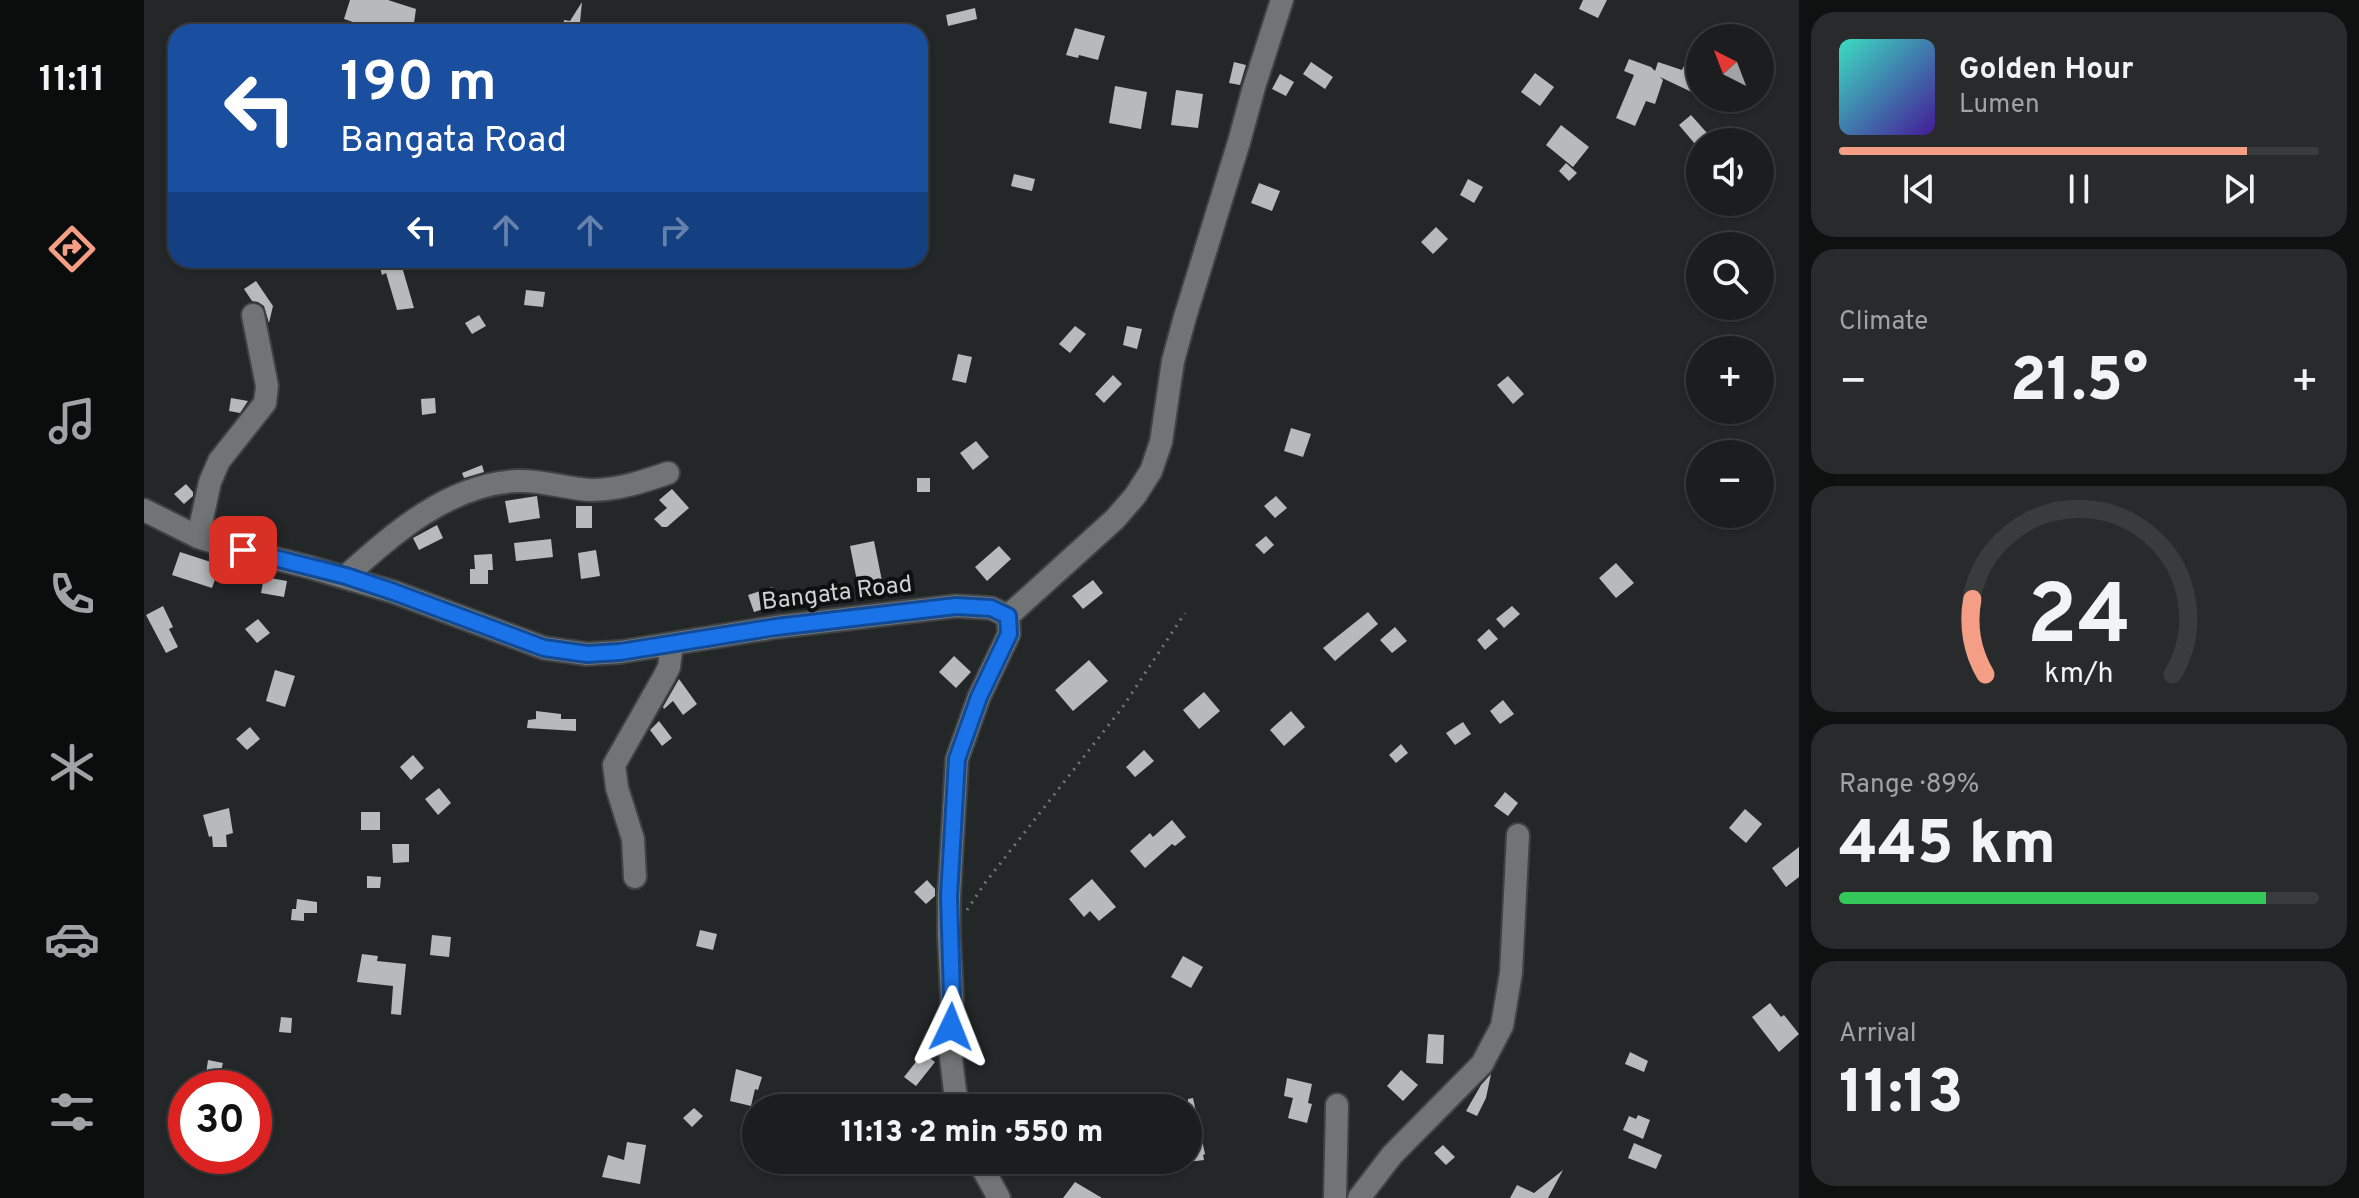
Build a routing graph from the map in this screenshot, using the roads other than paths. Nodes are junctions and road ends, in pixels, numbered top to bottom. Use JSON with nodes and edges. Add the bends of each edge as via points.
{"nodes":[{"id":1,"x":1282,"y":0,"type":"edge"},
{"id":2,"x":253,"y":315,"type":"dead end"},
{"id":3,"x":668,"y":473,"type":"dead end"},
{"id":4,"x":144,"y":510,"type":"edge"},
{"id":5,"x":198,"y":537,"type":"junction"},
{"id":6,"x":346,"y":576,"type":"junction"},
{"id":7,"x":1008,"y":616,"type":"junction"},
{"id":8,"x":672,"y":644,"type":"junction"},
{"id":9,"x":1518,"y":835,"type":"dead end"},
{"id":10,"x":635,"y":877,"type":"dead end"},
{"id":11,"x":956,"y":1094,"type":"edge"},
{"id":12,"x":1337,"y":1105,"type":"dead end"},
{"id":13,"x":986,"y":1174,"type":"edge"},
{"id":14,"x":999,"y":1198,"type":"edge"},
{"id":15,"x":1335,"y":1198,"type":"edge"},
{"id":16,"x":1359,"y":1198,"type":"edge"}],
"edges":[{"from":1,"to":7,"type":"street","via":[[1177,346],[1151,471],[1115,519]]},
{"from":2,"to":5,"type":"street","via":[[267,386],[265,403],[219,461]]},
{"from":3,"to":6,"type":"street","via":[[622,488],[588,490],[520,481],[466,493],[424,512]]},
{"from":4,"to":5,"type":"street","name":"Bangata Road"},
{"from":5,"to":6,"type":"street","name":"Bangata Road"},
{"from":6,"to":8,"type":"street","name":"Bangata Road","via":[[544,648],[587,654]]},
{"from":7,"to":8,"type":"street","name":"Bangata Road","via":[[991,608],[956,606]]},
{"from":7,"to":11,"type":"street","via":[[1009,634],[957,759],[949,896]]},
{"from":8,"to":10,"type":"street","via":[[664,677],[614,765],[633,839]]},
{"from":9,"to":16,"type":"street","via":[[1511,973],[1502,1026],[1482,1064],[1392,1155]]},
{"from":12,"to":15,"type":"street"},
{"from":13,"to":14,"type":"street"}]}
